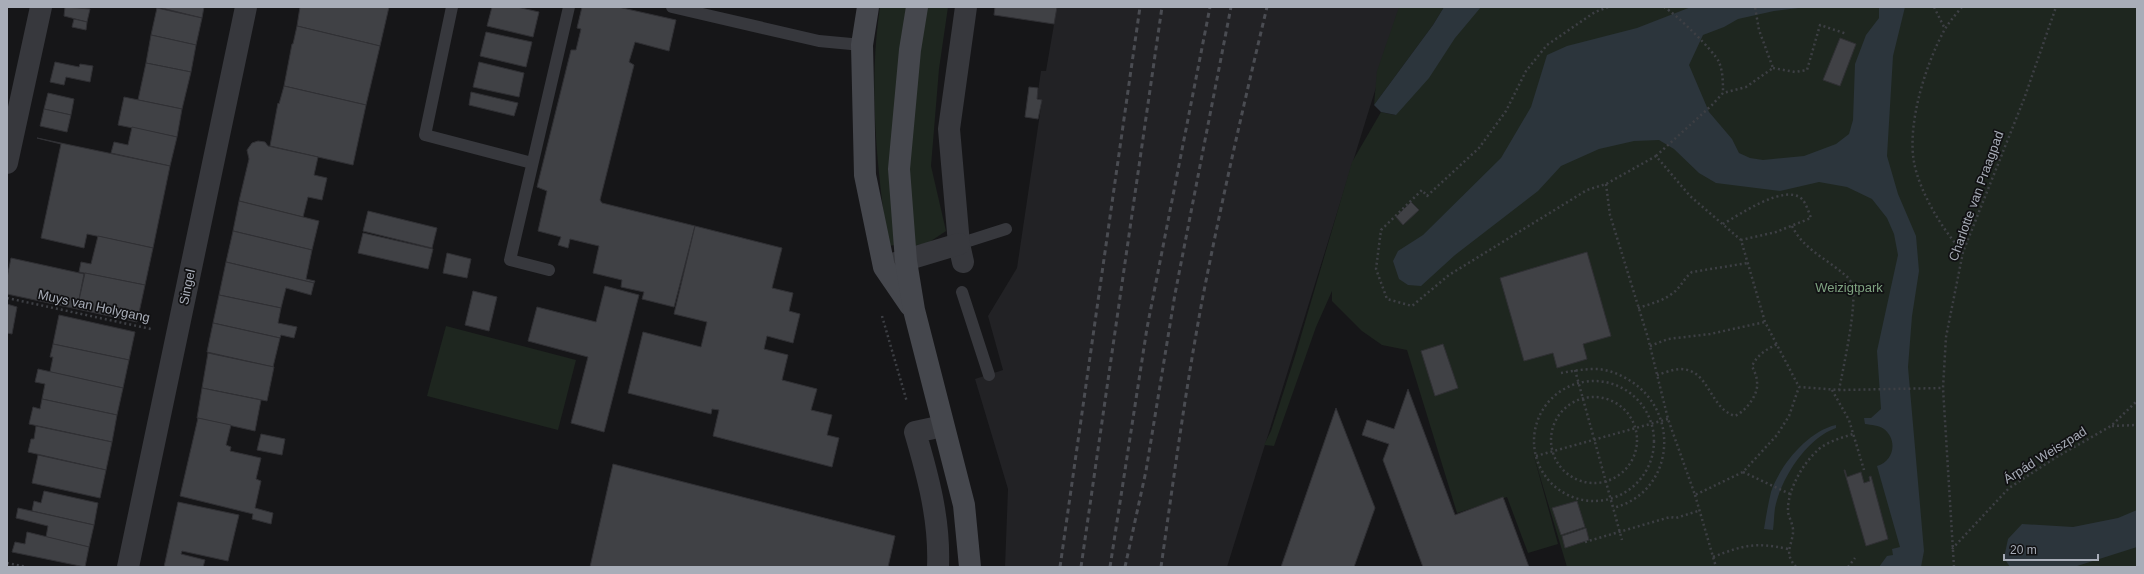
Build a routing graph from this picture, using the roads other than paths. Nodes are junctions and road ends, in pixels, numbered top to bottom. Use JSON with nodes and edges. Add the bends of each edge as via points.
{"nodes":[{"id":1,"x":41,"y":7,"type":"edge"},
{"id":2,"x":246,"y":7,"type":"edge"},
{"id":3,"x":452,"y":7,"type":"edge"},
{"id":4,"x":569,"y":7,"type":"edge"},
{"id":5,"x":672,"y":7,"type":"edge"},
{"id":6,"x":868,"y":7,"type":"edge"},
{"id":7,"x":917,"y":7,"type":"edge"},
{"id":8,"x":966,"y":7,"type":"edge"},
{"id":9,"x":862,"y":45,"type":"junction"},
{"id":10,"x":7,"y":163,"type":"edge"},
{"id":11,"x":532,"y":163,"type":"junction"},
{"id":12,"x":1006,"y":229,"type":"dead end"},
{"id":13,"x":961,"y":253,"type":"junction"},
{"id":14,"x":906,"y":261,"type":"junction"},
{"id":15,"x":884,"y":266,"type":"junction"},
{"id":16,"x":549,"y":270,"type":"dead end"},
{"id":17,"x":962,"y":292,"type":"dead end"},
{"id":18,"x":914,"y":310,"type":"junction"},
{"id":19,"x":989,"y":375,"type":"dead end"},
{"id":20,"x":943,"y":426,"type":"junction"},
{"id":21,"x":128,"y":567,"type":"edge"},
{"id":22,"x":938,"y":567,"type":"edge"},
{"id":23,"x":970,"y":567,"type":"edge"}],
"edges":[{"from":1,"to":10,"type":"street"},
{"from":2,"to":21,"type":"street","name":"Singel"},
{"from":3,"to":11,"type":"lane","via":[[425,135]]},
{"from":4,"to":11,"type":"lane"},
{"from":5,"to":9,"type":"lane","via":[[819,41]]},
{"from":6,"to":9,"type":"main road"},
{"from":7,"to":14,"type":"main road","via":[[910,50],[899,169]]},
{"from":8,"to":13,"type":"street","via":[[949,129]]},
{"from":9,"to":15,"type":"main road","via":[[865,175]]},
{"from":11,"to":16,"type":"lane","via":[[510,260]]},
{"from":12,"to":13,"type":"lane"},
{"from":13,"to":14,"type":"street"},
{"from":14,"to":15,"type":"street"},
{"from":14,"to":18,"type":"main road"},
{"from":15,"to":18,"type":"main road"},
{"from":17,"to":19,"type":"lane"},
{"from":18,"to":20,"type":"main road"},
{"from":20,"to":22,"type":"street","via":[[915,432],[931,489],[939,547]]},
{"from":20,"to":23,"type":"main road","via":[[964,505]]}]}
